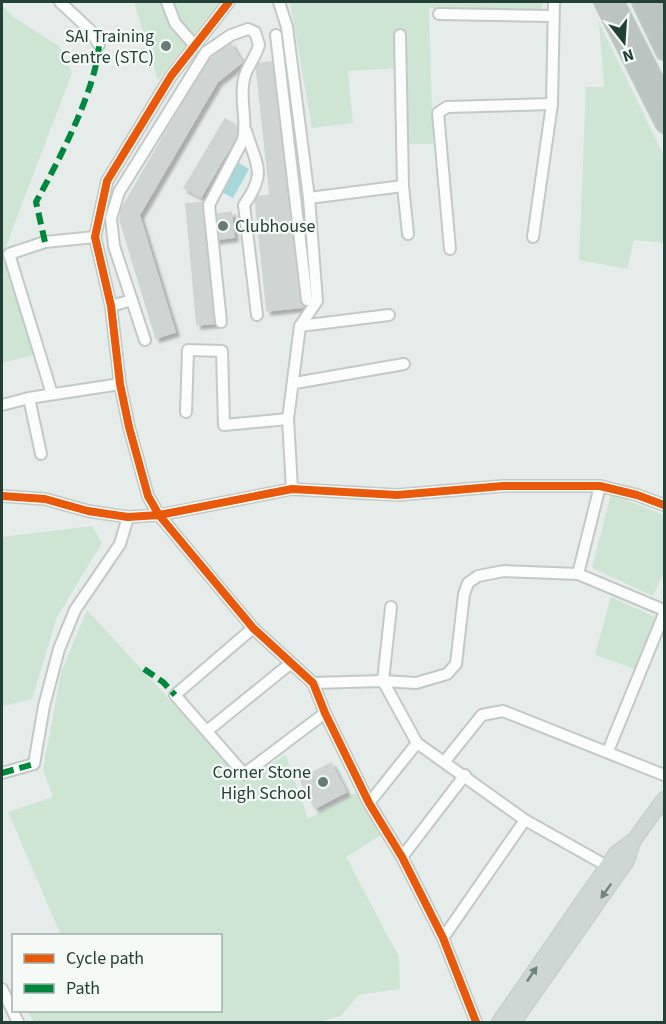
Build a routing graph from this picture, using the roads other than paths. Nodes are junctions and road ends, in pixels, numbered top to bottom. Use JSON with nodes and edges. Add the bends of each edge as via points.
{"nodes":[{"id":1,"x":60,"y":2,"type":"edge"},
{"id":2,"x":167,"y":2,"type":"edge"},
{"id":3,"x":229,"y":2,"type":"edge"},
{"id":4,"x":279,"y":2,"type":"edge"},
{"id":5,"x":554,"y":2,"type":"edge"},
{"id":6,"x":602,"y":2,"type":"edge"},
{"id":7,"x":616,"y":2,"type":"edge"},
{"id":8,"x":640,"y":2,"type":"edge"},
{"id":9,"x":440,"y":14,"type":"dead end"},
{"id":10,"x":553,"y":16,"type":"junction"},
{"id":11,"x":287,"y":27,"type":"junction"},
{"id":12,"x":276,"y":35,"type":"junction"},
{"id":13,"x":400,"y":35,"type":"dead end"},
{"id":14,"x":99,"y":45,"type":"dead end"},
{"id":15,"x":259,"y":45,"type":"junction"},
{"id":16,"x":195,"y":46,"type":"junction"},
{"id":17,"x":664,"y":52,"type":"edge"},
{"id":18,"x":664,"y":96,"type":"edge"},
{"id":19,"x":552,"y":104,"type":"junction"},
{"id":20,"x":664,"y":125,"type":"edge"},
{"id":21,"x":246,"y":130,"type":"junction"},
{"id":22,"x":403,"y":186,"type":"junction"},
{"id":23,"x":309,"y":198,"type":"junction"},
{"id":24,"x":408,"y":234,"type":"dead end"},
{"id":25,"x":95,"y":237,"type":"junction"},
{"id":26,"x":533,"y":237,"type":"dead end"},
{"id":27,"x":450,"y":249,"type":"dead end"},
{"id":28,"x":132,"y":300,"type":"junction"},
{"id":29,"x":307,"y":300,"type":"dead end"},
{"id":30,"x":111,"y":306,"type":"junction"},
{"id":31,"x":256,"y":315,"type":"dead end"},
{"id":32,"x":389,"y":315,"type":"dead end"},
{"id":33,"x":221,"y":322,"type":"dead end"},
{"id":34,"x":300,"y":326,"type":"junction"},
{"id":35,"x":146,"y":340,"type":"dead end"},
{"id":36,"x":404,"y":364,"type":"dead end"},
{"id":37,"x":295,"y":383,"type":"junction"},
{"id":38,"x":120,"y":384,"type":"junction"},
{"id":39,"x":52,"y":394,"type":"junction"},
{"id":40,"x":29,"y":398,"type":"junction"},
{"id":41,"x":2,"y":405,"type":"edge"},
{"id":42,"x":186,"y":412,"type":"dead end"},
{"id":43,"x":288,"y":419,"type":"junction"},
{"id":44,"x":41,"y":454,"type":"dead end"},
{"id":45,"x":600,"y":486,"type":"junction"},
{"id":46,"x":292,"y":489,"type":"junction"},
{"id":47,"x":2,"y":496,"type":"edge"},
{"id":48,"x":664,"y":506,"type":"edge"},
{"id":49,"x":159,"y":515,"type":"junction"},
{"id":50,"x":128,"y":517,"type":"junction"},
{"id":51,"x":578,"y":574,"type":"junction"},
{"id":52,"x":391,"y":607,"type":"dead end"},
{"id":53,"x":664,"y":612,"type":"edge"},
{"id":54,"x":252,"y":628,"type":"junction"},
{"id":55,"x":291,"y":663,"type":"junction"},
{"id":56,"x":382,"y":681,"type":"junction"},
{"id":57,"x":313,"y":683,"type":"junction"},
{"id":58,"x":325,"y":713,"type":"junction"},
{"id":59,"x":207,"y":731,"type":"junction"},
{"id":60,"x":417,"y":742,"type":"junction"},
{"id":61,"x":608,"y":751,"type":"junction"},
{"id":62,"x":445,"y":761,"type":"junction"},
{"id":63,"x":2,"y":773,"type":"edge"},
{"id":64,"x":465,"y":775,"type":"junction"},
{"id":65,"x":664,"y":775,"type":"edge"},
{"id":66,"x":664,"y":799,"type":"edge"},
{"id":67,"x":369,"y":803,"type":"junction"},
{"id":68,"x":525,"y":820,"type":"junction"},
{"id":69,"x":634,"y":840,"type":"junction"},
{"id":70,"x":402,"y":857,"type":"junction"},
{"id":71,"x":607,"y":866,"type":"junction"},
{"id":72,"x":443,"y":938,"type":"junction"},
{"id":73,"x":2,"y":989,"type":"edge"},
{"id":74,"x":12,"y":1010,"type":"edge"},
{"id":75,"x":476,"y":1023,"type":"edge"},
{"id":76,"x":499,"y":1023,"type":"edge"},
{"id":77,"x":514,"y":1023,"type":"edge"}],
"edges":[{"from":1,"to":14,"type":"street","via":[[92,31]]},
{"from":2,"to":16,"type":"street","via":[[175,22]]},
{"from":3,"to":16,"type":"street"},
{"from":4,"to":11,"type":"street"},
{"from":5,"to":10,"type":"street"},
{"from":6,"to":20,"type":"highway"},
{"from":7,"to":18,"type":"highway"},
{"from":8,"to":17,"type":"highway"},
{"from":9,"to":10,"type":"street"},
{"from":10,"to":19,"type":"street"},
{"from":11,"to":12,"type":"street"},
{"from":11,"to":23,"type":"street"},
{"from":12,"to":15,"type":"street"},
{"from":12,"to":29,"type":"street"},
{"from":13,"to":22,"type":"street"},
{"from":15,"to":21,"type":"street","via":[[244,78]]},
{"from":15,"to":28,"type":"street","via":[[255,32],[248,29],[206,52],[118,192],[111,218],[114,246]]},
{"from":16,"to":25,"type":"street","via":[[171,76],[107,182]]},
{"from":19,"to":26,"type":"street"},
{"from":19,"to":27,"type":"street","via":[[447,107],[438,113]]},
{"from":21,"to":31,"type":"street","via":[[259,172],[258,185],[244,205]]},
{"from":21,"to":33,"type":"street","via":[[209,205]]},
{"from":22,"to":23,"type":"street"},
{"from":22,"to":24,"type":"street"},
{"from":23,"to":34,"type":"street","via":[[316,302]]},
{"from":25,"to":30,"type":"street"},
{"from":25,"to":39,"type":"street","via":[[45,242],[9,254]]},
{"from":28,"to":30,"type":"street"},
{"from":28,"to":35,"type":"street"},
{"from":30,"to":38,"type":"street"},
{"from":32,"to":34,"type":"street"},
{"from":34,"to":37,"type":"street"},
{"from":36,"to":37,"type":"street"},
{"from":37,"to":43,"type":"street"},
{"from":38,"to":39,"type":"street"},
{"from":38,"to":49,"type":"street","via":[[148,496]]},
{"from":39,"to":40,"type":"street"},
{"from":40,"to":41,"type":"street"},
{"from":40,"to":44,"type":"street"},
{"from":42,"to":43,"type":"street","via":[[188,350],[222,351],[224,425]]},
{"from":43,"to":46,"type":"street"},
{"from":45,"to":46,"type":"street","via":[[503,486],[397,495]]},
{"from":45,"to":48,"type":"street"},
{"from":45,"to":51,"type":"street"},
{"from":46,"to":49,"type":"street"},
{"from":47,"to":50,"type":"street","via":[[45,499]]},
{"from":49,"to":50,"type":"street"},
{"from":49,"to":54,"type":"street"},
{"from":50,"to":63,"type":"street","via":[[120,544],[75,610],[60,649],[44,706],[34,764]]},
{"from":51,"to":53,"type":"street"},
{"from":51,"to":56,"type":"street","via":[[504,572],[478,576],[468,583],[464,594],[456,664],[447,674],[417,683]]},
{"from":52,"to":56,"type":"street"},
{"from":53,"to":61,"type":"street"},
{"from":54,"to":55,"type":"street"},
{"from":54,"to":59,"type":"street","via":[[175,695]]},
{"from":55,"to":57,"type":"street"},
{"from":55,"to":59,"type":"street"},
{"from":56,"to":57,"type":"street"},
{"from":56,"to":60,"type":"street"},
{"from":57,"to":58,"type":"street"},
{"from":58,"to":59,"type":"street","via":[[244,774]]},
{"from":58,"to":67,"type":"street"},
{"from":60,"to":62,"type":"street"},
{"from":60,"to":67,"type":"street"},
{"from":61,"to":62,"type":"street","via":[[503,711],[482,715]]},
{"from":61,"to":65,"type":"street"},
{"from":62,"to":64,"type":"street"},
{"from":64,"to":68,"type":"street"},
{"from":64,"to":70,"type":"street"},
{"from":66,"to":69,"type":"main road"},
{"from":67,"to":70,"type":"street"},
{"from":68,"to":71,"type":"street"},
{"from":68,"to":72,"type":"street"},
{"from":69,"to":71,"type":"main road","via":[[616,853]]},
{"from":69,"to":77,"type":"main road","one_way":true,"via":[[627,861]]},
{"from":70,"to":72,"type":"street"},
{"from":76,"to":71,"type":"main road","one_way":true},
{"from":72,"to":75,"type":"street"},
{"from":73,"to":74,"type":"street"}]}
